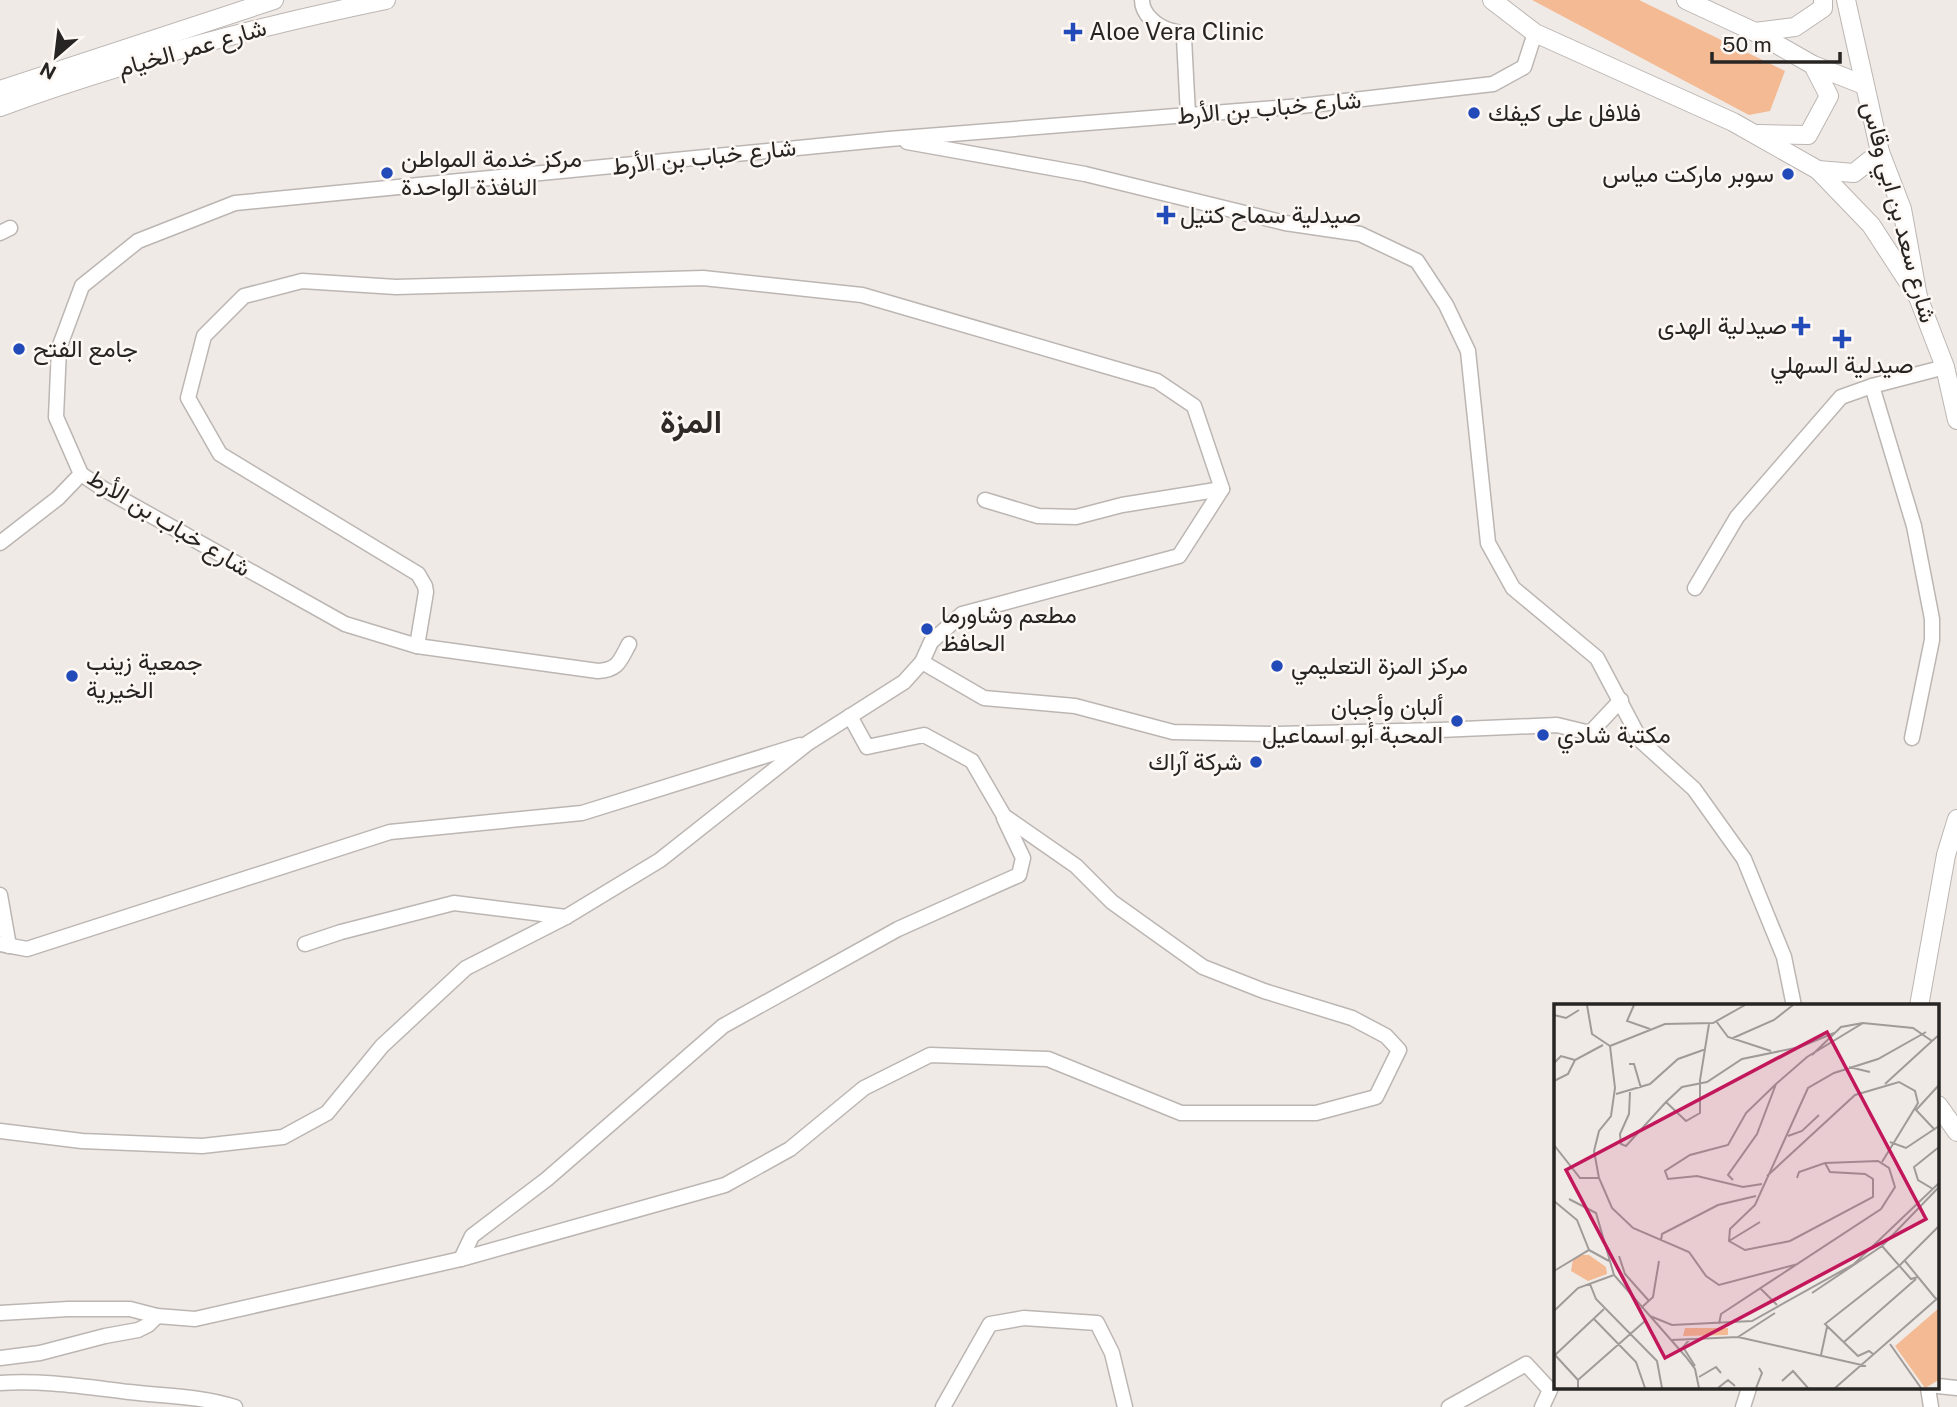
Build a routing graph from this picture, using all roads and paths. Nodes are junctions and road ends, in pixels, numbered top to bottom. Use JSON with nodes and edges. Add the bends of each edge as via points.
{"nodes":[{"id":1,"x":274,"y":0,"type":"edge"},
{"id":2,"x":386,"y":0,"type":"edge"},
{"id":3,"x":1142,"y":0,"type":"edge"},
{"id":4,"x":1492,"y":0,"type":"edge"},
{"id":5,"x":1686,"y":0,"type":"edge"},
{"id":6,"x":1823,"y":0,"type":"edge"},
{"id":7,"x":1846,"y":0,"type":"edge"},
{"id":8,"x":1755,"y":32,"type":"junction"},
{"id":9,"x":1535,"y":33,"type":"junction"},
{"id":10,"x":1813,"y":65,"type":"junction"},
{"id":11,"x":1864,"y":85,"type":"junction"},
{"id":12,"x":0,"y":90,"type":"edge"},
{"id":13,"x":0,"y":107,"type":"edge"},
{"id":14,"x":1188,"y":115,"type":"junction"},
{"id":15,"x":1756,"y":134,"type":"junction"},
{"id":16,"x":889,"y":139,"type":"junction"},
{"id":17,"x":1880,"y":152,"type":"junction"},
{"id":18,"x":1818,"y":170,"type":"junction"},
{"id":19,"x":1918,"y":297,"type":"junction"},
{"id":20,"x":1945,"y":367,"type":"junction"},
{"id":21,"x":1872,"y":386,"type":"junction"},
{"id":22,"x":1957,"y":420,"type":"edge"},
{"id":23,"x":81,"y":474,"type":"junction"},
{"id":24,"x":1222,"y":489,"type":"junction"},
{"id":25,"x":985,"y":500,"type":"dead end"},
{"id":26,"x":0,"y":543,"type":"edge"},
{"id":27,"x":1695,"y":589,"type":"dead end"},
{"id":28,"x":629,"y":644,"type":"dead end"},
{"id":29,"x":417,"y":646,"type":"junction"},
{"id":30,"x":922,"y":662,"type":"junction"},
{"id":31,"x":1621,"y":700,"type":"junction"},
{"id":32,"x":850,"y":716,"type":"junction"},
{"id":33,"x":1912,"y":738,"type":"dead end"},
{"id":34,"x":808,"y":743,"type":"junction"},
{"id":35,"x":1004,"y":816,"type":"junction"},
{"id":36,"x":1957,"y":819,"type":"edge"},
{"id":37,"x":0,"y":895,"type":"edge"},
{"id":38,"x":565,"y":916,"type":"junction"},
{"id":39,"x":305,"y":944,"type":"dead end"},
{"id":40,"x":5,"y":945,"type":"edge"},
{"id":41,"x":1794,"y":1004,"type":"edge"},
{"id":42,"x":1919,"y":1004,"type":"edge"},
{"id":43,"x":1940,"y":1108,"type":"edge"},
{"id":44,"x":0,"y":1131,"type":"edge"},
{"id":45,"x":1957,"y":1132,"type":"edge"},
{"id":46,"x":461,"y":1259,"type":"junction"},
{"id":47,"x":0,"y":1313,"type":"edge"},
{"id":48,"x":157,"y":1316,"type":"junction"},
{"id":49,"x":0,"y":1358,"type":"edge"},
{"id":50,"x":0,"y":1383,"type":"edge"},
{"id":51,"x":1748,"y":1390,"type":"edge"},
{"id":52,"x":235,"y":1407,"type":"edge"},
{"id":53,"x":943,"y":1407,"type":"edge"},
{"id":54,"x":1125,"y":1407,"type":"edge"},
{"id":55,"x":1449,"y":1407,"type":"edge"},
{"id":56,"x":1542,"y":1407,"type":"edge"},
{"id":57,"x":1743,"y":1407,"type":"edge"}],
"edges":[{"from":1,"to":12,"type":"street","name":"شارع عمر الخيام"},
{"from":2,"to":13,"type":"street","name":"شارع عمر الخيام","via":[[167,52]]},
{"from":3,"to":14,"type":"street","via":[[1146,14],[1184,38]]},
{"from":4,"to":9,"type":"street"},
{"from":5,"to":8,"type":"street","name":"شارع سعد بن ابي وقاس"},
{"from":6,"to":8,"type":"street","via":[[1823,8],[1795,27]]},
{"from":7,"to":11,"type":"street","name":"شارع سعد بن ابي وقاس"},
{"from":8,"to":10,"type":"street","name":"شارع سعد بن ابي وقاس"},
{"from":9,"to":14,"type":"street","name":"شارع خباب بن الأرط","via":[[1524,67],[1493,84]]},
{"from":9,"to":15,"type":"street"},
{"from":10,"to":11,"type":"street","name":"شارع سعد بن ابي وقاس"},
{"from":10,"to":15,"type":"street","via":[[1829,96],[1808,135]]},
{"from":11,"to":17,"type":"street","name":"شارع سعد بن ابي وقاس"},
{"from":14,"to":16,"type":"street","name":"شارع خباب بن الأرط"},
{"from":15,"to":18,"type":"street"},
{"from":16,"to":23,"type":"street","name":"شارع خباب بن الأرط","via":[[235,203],[138,241],[82,286],[59,348],[56,417]]},
{"from":16,"to":31,"type":"street","via":[[1085,174],[1285,223],[1360,234],[1417,261],[1446,305],[1468,351],[1488,543],[1513,588],[1597,658]]},
{"from":17,"to":18,"type":"street","via":[[1854,173]]},
{"from":17,"to":19,"type":"street","name":"شارع سعد بن ابي وقاس","via":[[1902,209]]},
{"from":18,"to":19,"type":"street","via":[[1871,225]]},
{"from":19,"to":20,"type":"street","name":"شارع سعد بن ابي وقاس"},
{"from":20,"to":21,"type":"street"},
{"from":20,"to":22,"type":"street","name":"شارع سعد بن ابي وقاس"},
{"from":21,"to":27,"type":"street","via":[[1841,397],[1737,517]]},
{"from":21,"to":33,"type":"street","via":[[1914,526],[1931,619],[1932,640]]},
{"from":23,"to":26,"type":"street"},
{"from":23,"to":29,"type":"street","name":"شارع خباب بن الأرط","via":[[345,624]]},
{"from":24,"to":25,"type":"street","via":[[1076,517],[1038,516]]},
{"from":24,"to":29,"type":"street","via":[[1195,406],[1157,381],[862,295],[703,278],[397,287],[302,281],[244,296],[205,336],[188,398],[220,454],[418,574],[426,592]]},
{"from":24,"to":30,"type":"street","via":[[1179,556],[962,614],[931,642]]},
{"from":28,"to":29,"type":"street","name":"شارع خباب بن الأرط","via":[[618,665],[598,671]]},
{"from":30,"to":31,"type":"street","via":[[984,698],[1074,706],[1173,732],[1278,734],[1557,724],[1590,733]]},
{"from":30,"to":32,"type":"street","via":[[904,682]]},
{"from":31,"to":41,"type":"street","via":[[1641,741],[1694,789],[1744,859],[1784,957]]},
{"from":32,"to":34,"type":"street"},
{"from":32,"to":35,"type":"street","via":[[867,747],[924,735],[972,761]]},
{"from":34,"to":38,"type":"street","via":[[660,860]]},
{"from":34,"to":40,"type":"street","via":[[582,813],[390,832],[27,948]]},
{"from":35,"to":46,"type":"street","via":[[1023,858],[1019,875],[898,929],[723,1026],[547,1179],[472,1236]]},
{"from":35,"to":46,"type":"street","via":[[1076,866],[1112,902],[1203,967],[1352,1018],[1386,1036],[1399,1050],[1376,1097],[1316,1113],[1181,1112],[1048,1059],[930,1055],[864,1088],[790,1149],[725,1185]]},
{"from":36,"to":42,"type":"street","via":[[1946,855]]},
{"from":37,"to":40,"type":"street"},
{"from":38,"to":39,"type":"street","via":[[454,903]]},
{"from":38,"to":44,"type":"street","via":[[466,968],[382,1046],[327,1113],[283,1137],[202,1146],[82,1141]]},
{"from":43,"to":45,"type":"street"},
{"from":46,"to":48,"type":"street","via":[[195,1319]]},
{"from":47,"to":48,"type":"street","via":[[130,1309]]},
{"from":48,"to":49,"type":"street","via":[[138,1330]]},
{"from":50,"to":52,"type":"street","via":[[76,1385]]},
{"from":51,"to":57,"type":"street"},
{"from":53,"to":54,"type":"street","via":[[990,1324],[1024,1318],[1097,1323],[1112,1353]]},
{"from":55,"to":56,"type":"street","via":[[1526,1364],[1550,1390]]}]}
